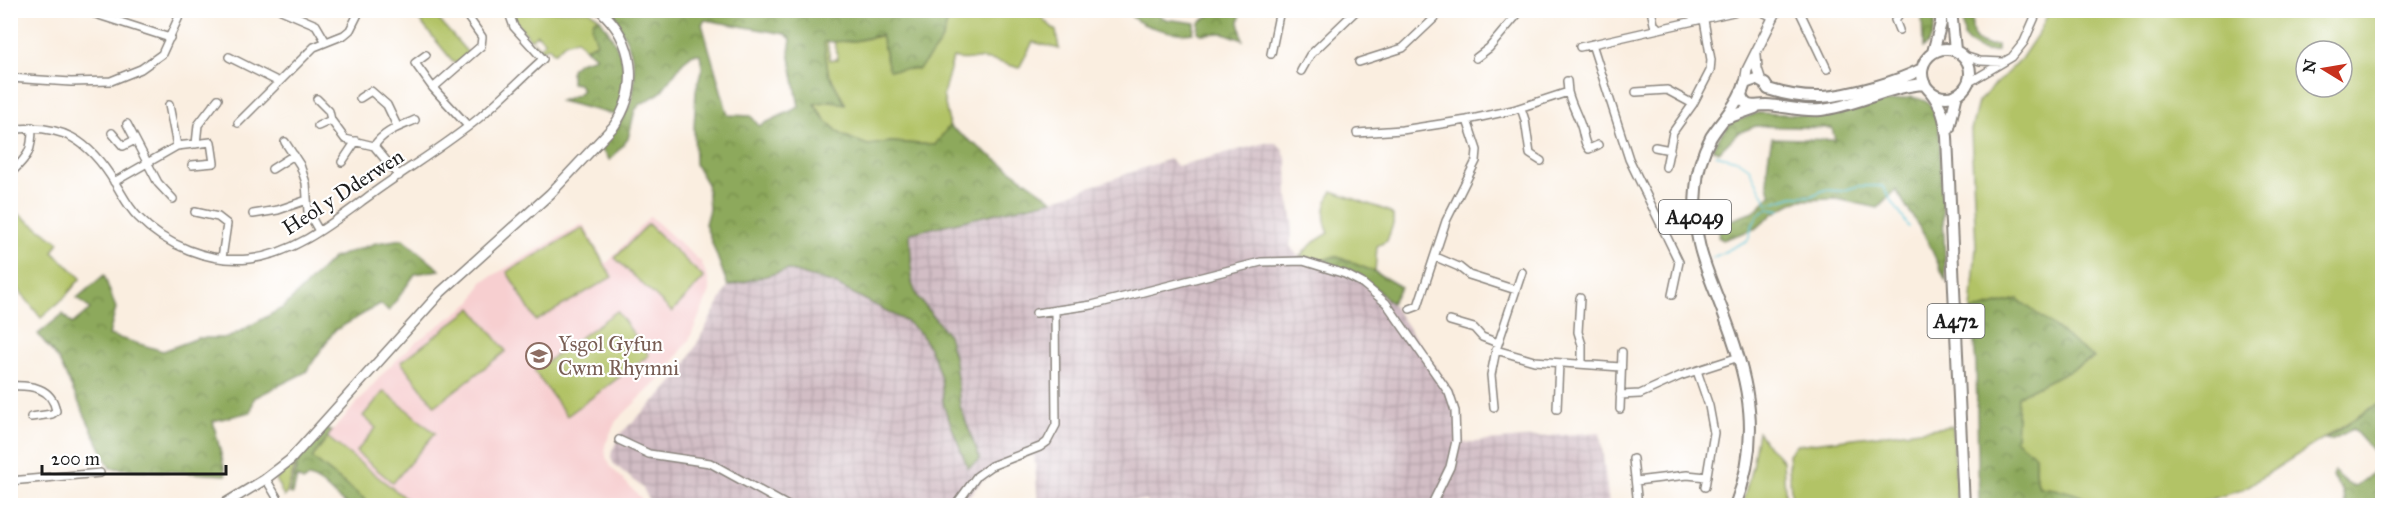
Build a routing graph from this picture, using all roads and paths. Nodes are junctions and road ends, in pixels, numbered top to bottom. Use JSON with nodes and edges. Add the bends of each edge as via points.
{"nodes":[{"id":1,"x":83,"y":10,"type":"edge"},
{"id":2,"x":182,"y":10,"type":"edge"},
{"id":3,"x":281,"y":10,"type":"edge"},
{"id":4,"x":360,"y":10,"type":"edge"},
{"id":5,"x":463,"y":10,"type":"edge"},
{"id":6,"x":508,"y":10,"type":"edge"},
{"id":7,"x":600,"y":10,"type":"edge"},
{"id":8,"x":1280,"y":10,"type":"edge"},
{"id":9,"x":1357,"y":10,"type":"edge"},
{"id":10,"x":1443,"y":10,"type":"edge"},
{"id":11,"x":1521,"y":10,"type":"edge"},
{"id":12,"x":1651,"y":10,"type":"edge"},
{"id":13,"x":1742,"y":10,"type":"edge"},
{"id":14,"x":1758,"y":10,"type":"edge"},
{"id":15,"x":1799,"y":10,"type":"edge"},
{"id":16,"x":1902,"y":10,"type":"edge"},
{"id":17,"x":1941,"y":10,"type":"edge"},
{"id":18,"x":1951,"y":10,"type":"edge"},
{"id":19,"x":2038,"y":10,"type":"edge"},
{"id":20,"x":1775,"y":14,"type":"edge"},
{"id":21,"x":1704,"y":20,"type":"junction"},
{"id":22,"x":1658,"y":28,"type":"junction"},
{"id":23,"x":1899,"y":30,"type":"dead end"},
{"id":24,"x":170,"y":38,"type":"junction"},
{"id":25,"x":326,"y":42,"type":"junction"},
{"id":26,"x":1592,"y":44,"type":"junction"},
{"id":27,"x":1580,"y":47,"type":"dead end"},
{"id":28,"x":1933,"y":52,"type":"junction"},
{"id":29,"x":1959,"y":53,"type":"junction"},
{"id":30,"x":1271,"y":54,"type":"dead end"},
{"id":31,"x":426,"y":55,"type":"dead end"},
{"id":32,"x":1756,"y":55,"type":"junction"},
{"id":33,"x":229,"y":57,"type":"dead end"},
{"id":34,"x":1476,"y":58,"type":"dead end"},
{"id":35,"x":1359,"y":62,"type":"dead end"},
{"id":36,"x":2005,"y":62,"type":"junction"},
{"id":37,"x":1827,"y":69,"type":"dead end"},
{"id":38,"x":1922,"y":69,"type":"junction"},
{"id":39,"x":1301,"y":71,"type":"dead end"},
{"id":40,"x":10,"y":78,"type":"edge"},
{"id":41,"x":1567,"y":81,"type":"dead end"},
{"id":42,"x":279,"y":82,"type":"junction"},
{"id":43,"x":1968,"y":83,"type":"junction"},
{"id":44,"x":1765,"y":85,"type":"junction"},
{"id":45,"x":1743,"y":87,"type":"junction"},
{"id":46,"x":433,"y":88,"type":"junction"},
{"id":47,"x":1927,"y":88,"type":"junction"},
{"id":48,"x":1568,"y":92,"type":"junction"},
{"id":49,"x":1636,"y":92,"type":"dead end"},
{"id":50,"x":1957,"y":94,"type":"junction"},
{"id":51,"x":360,"y":98,"type":"dead end"},
{"id":52,"x":218,"y":99,"type":"dead end"},
{"id":53,"x":317,"y":99,"type":"dead end"},
{"id":54,"x":1693,"y":104,"type":"junction"},
{"id":55,"x":169,"y":105,"type":"dead end"},
{"id":56,"x":1761,"y":106,"type":"junction"},
{"id":57,"x":1521,"y":108,"type":"junction"},
{"id":58,"x":1727,"y":118,"type":"junction"},
{"id":59,"x":331,"y":120,"type":"junction"},
{"id":60,"x":415,"y":120,"type":"dead end"},
{"id":61,"x":1467,"y":120,"type":"junction"},
{"id":62,"x":238,"y":123,"type":"dead end"},
{"id":63,"x":127,"y":124,"type":"dead end"},
{"id":64,"x":318,"y":126,"type":"dead end"},
{"id":65,"x":397,"y":126,"type":"junction"},
{"id":66,"x":468,"y":126,"type":"junction"},
{"id":67,"x":32,"y":127,"type":"junction"},
{"id":68,"x":10,"y":130,"type":"edge"},
{"id":69,"x":112,"y":133,"type":"dead end"},
{"id":70,"x":1357,"y":133,"type":"dead end"},
{"id":71,"x":1947,"y":137,"type":"junction"},
{"id":72,"x":135,"y":140,"type":"junction"},
{"id":73,"x":356,"y":141,"type":"junction"},
{"id":74,"x":285,"y":142,"type":"dead end"},
{"id":75,"x":196,"y":144,"type":"junction"},
{"id":76,"x":1598,"y":145,"type":"dead end"},
{"id":77,"x":177,"y":146,"type":"junction"},
{"id":78,"x":374,"y":147,"type":"junction"},
{"id":79,"x":1655,"y":147,"type":"dead end"},
{"id":80,"x":1670,"y":150,"type":"junction"},
{"id":81,"x":1530,"y":154,"type":"junction"},
{"id":82,"x":294,"y":155,"type":"junction"},
{"id":83,"x":1521,"y":157,"type":"dead end"},
{"id":84,"x":1540,"y":161,"type":"dead end"},
{"id":85,"x":342,"y":162,"type":"dead end"},
{"id":86,"x":147,"y":163,"type":"junction"},
{"id":87,"x":192,"y":165,"type":"dead end"},
{"id":88,"x":1666,"y":167,"type":"dead end"},
{"id":89,"x":272,"y":169,"type":"dead end"},
{"id":90,"x":10,"y":174,"type":"edge"},
{"id":91,"x":399,"y":176,"type":"junction"},
{"id":92,"x":114,"y":182,"type":"junction"},
{"id":93,"x":173,"y":199,"type":"dead end"},
{"id":94,"x":307,"y":200,"type":"junction"},
{"id":95,"x":195,"y":212,"type":"dead end"},
{"id":96,"x":253,"y":213,"type":"dead end"},
{"id":97,"x":319,"y":231,"type":"junction"},
{"id":98,"x":1436,"y":257,"type":"junction"},
{"id":99,"x":222,"y":258,"type":"junction"},
{"id":100,"x":1522,"y":272,"type":"dead end"},
{"id":101,"x":1516,"y":290,"type":"junction"},
{"id":102,"x":1672,"y":295,"type":"dead end"},
{"id":103,"x":1580,"y":298,"type":"dead end"},
{"id":104,"x":1410,"y":309,"type":"dead end"},
{"id":105,"x":1055,"y":310,"type":"junction"},
{"id":106,"x":1036,"y":313,"type":"dead end"},
{"id":107,"x":1450,"y":321,"type":"dead end"},
{"id":108,"x":1497,"y":346,"type":"junction"},
{"id":109,"x":1622,"y":352,"type":"dead end"},
{"id":110,"x":1739,"y":357,"type":"junction"},
{"id":111,"x":1559,"y":363,"type":"junction"},
{"id":112,"x":1582,"y":363,"type":"junction"},
{"id":113,"x":1621,"y":367,"type":"junction"},
{"id":114,"x":1697,"y":371,"type":"junction"},
{"id":115,"x":10,"y":386,"type":"edge"},
{"id":116,"x":1620,"y":395,"type":"junction"},
{"id":117,"x":1494,"y":407,"type":"dead end"},
{"id":118,"x":1557,"y":409,"type":"dead end"},
{"id":119,"x":1620,"y":409,"type":"dead end"},
{"id":120,"x":31,"y":417,"type":"dead end"},
{"id":121,"x":619,"y":440,"type":"dead end"},
{"id":122,"x":1633,"y":459,"type":"dead end"},
{"id":123,"x":100,"y":473,"type":"dead end"},
{"id":124,"x":1707,"y":477,"type":"junction"},
{"id":125,"x":266,"y":478,"type":"junction"},
{"id":126,"x":10,"y":481,"type":"edge"},
{"id":127,"x":1636,"y":481,"type":"junction"},
{"id":128,"x":1705,"y":487,"type":"dead end"},
{"id":129,"x":224,"y":505,"type":"edge"},
{"id":130,"x":282,"y":505,"type":"edge"},
{"id":131,"x":296,"y":506,"type":"edge"},
{"id":132,"x":788,"y":506,"type":"edge"},
{"id":133,"x":955,"y":506,"type":"edge"},
{"id":134,"x":1431,"y":506,"type":"edge"},
{"id":135,"x":1638,"y":506,"type":"edge"},
{"id":136,"x":1735,"y":506,"type":"edge"},
{"id":137,"x":1964,"y":506,"type":"edge"}],
"edges":[{"from":1,"to":24,"type":"street"},
{"from":2,"to":24,"type":"street"},
{"from":3,"to":25,"type":"street","via":[[316,26]]},
{"from":4,"to":25,"type":"street","via":[[345,35]]},
{"from":5,"to":46,"type":"street","via":[[482,37],[481,46]]},
{"from":6,"to":66,"type":"street","name":"Heol y Dderwen","via":[[514,27],[543,59]]},
{"from":7,"to":125,"type":"main road","via":[[619,31],[630,60],[630,93],[614,126],[550,194],[441,292],[290,460]]},
{"from":8,"to":30,"type":"street"},
{"from":9,"to":39,"type":"street","via":[[1310,55]]},
{"from":10,"to":35,"type":"street","via":[[1402,48]]},
{"from":11,"to":34,"type":"street","via":[[1490,48]]},
{"from":12,"to":22,"type":"street"},
{"from":13,"to":21,"type":"street"},
{"from":14,"to":20,"type":"street"},
{"from":15,"to":37,"type":"street"},
{"from":16,"to":23,"type":"street","via":[[1895,20]]},
{"from":17,"to":28,"type":"main road"},
{"from":18,"to":29,"type":"main road"},
{"from":19,"to":36,"type":"street","via":[[2024,42]]},
{"from":20,"to":32,"type":"main road"},
{"from":21,"to":22,"type":"street"},
{"from":21,"to":54,"type":"street","via":[[1711,65]]},
{"from":22,"to":26,"type":"street"},
{"from":24,"to":40,"type":"street","via":[[162,54],[141,69],[111,81]]},
{"from":25,"to":42,"type":"street","via":[[314,47]]},
{"from":26,"to":27,"type":"street"},
{"from":26,"to":102,"type":"street","via":[[1629,159],[1679,262]]},
{"from":28,"to":29,"type":"main road","via":[[1947,49]]},
{"from":28,"to":38,"type":"main road"},
{"from":29,"to":36,"type":"street","via":[[1980,61]]},
{"from":29,"to":43,"type":"main road","via":[[1970,69]]},
{"from":31,"to":46,"type":"street","via":[[415,63]]},
{"from":32,"to":44,"type":"main road","via":[[1757,69]]},
{"from":32,"to":45,"type":"main road"},
{"from":33,"to":42,"type":"street"},
{"from":36,"to":43,"type":"street"},
{"from":38,"to":44,"type":"main road","via":[[1908,77],[1833,97],[1792,96]]},
{"from":38,"to":47,"type":"main road"},
{"from":41,"to":48,"type":"street"},
{"from":42,"to":62,"type":"street"},
{"from":43,"to":50,"type":"main road"},
{"from":44,"to":45,"type":"main road","via":[[1751,80]]},
{"from":44,"to":56,"type":"main road","via":[[1768,99]]},
{"from":45,"to":56,"type":"main road","via":[[1746,104]]},
{"from":45,"to":58,"type":"main road","number":"A4049"},
{"from":46,"to":66,"type":"street"},
{"from":47,"to":50,"type":"main road","via":[[1943,97]]},
{"from":47,"to":56,"type":"main road","via":[[1820,110]]},
{"from":47,"to":71,"type":"main road","number":"A472","via":[[1943,111]]},
{"from":48,"to":57,"type":"street"},
{"from":48,"to":76,"type":"street","via":[[1585,145],[1589,149]]},
{"from":49,"to":54,"type":"street","via":[[1666,90]]},
{"from":50,"to":71,"type":"main road","number":"A472"},
{"from":51,"to":65,"type":"street","via":[[371,91],[387,105]]},
{"from":52,"to":75,"type":"street","via":[[198,125]]},
{"from":53,"to":59,"type":"street","via":[[329,111]]},
{"from":54,"to":80,"type":"street","via":[[1673,132]]},
{"from":55,"to":77,"type":"street"},
{"from":56,"to":58,"type":"main road"},
{"from":57,"to":61,"type":"street"},
{"from":57,"to":81,"type":"street"},
{"from":58,"to":110,"type":"main road","number":"A4049","via":[[1704,152],[1696,186],[1695,221],[1705,269]]},
{"from":59,"to":64,"type":"street"},
{"from":59,"to":73,"type":"street","via":[[345,139]]},
{"from":60,"to":65,"type":"street"},
{"from":61,"to":70,"type":"street"},
{"from":61,"to":98,"type":"street","via":[[1477,150],[1476,161],[1446,221]]},
{"from":63,"to":72,"type":"street"},
{"from":65,"to":78,"type":"street"},
{"from":66,"to":91,"type":"street","name":"Heol y Dderwen"},
{"from":67,"to":68,"type":"street","name":"Heol y Dderwen"},
{"from":67,"to":90,"type":"street","via":[[28,156]]},
{"from":67,"to":92,"type":"street","name":"Heol y Dderwen","via":[[74,137],[95,155]]},
{"from":69,"to":72,"type":"street","via":[[123,146]]},
{"from":71,"to":137,"type":"main road","number":"A472"},
{"from":72,"to":86,"type":"street"},
{"from":73,"to":78,"type":"street"},
{"from":73,"to":85,"type":"street"},
{"from":74,"to":82,"type":"street"},
{"from":75,"to":77,"type":"street"},
{"from":75,"to":87,"type":"street","via":[[211,142],[214,163]]},
{"from":77,"to":86,"type":"street"},
{"from":78,"to":91,"type":"street"},
{"from":79,"to":80,"type":"street"},
{"from":80,"to":88,"type":"street"},
{"from":81,"to":83,"type":"street"},
{"from":81,"to":84,"type":"street"},
{"from":82,"to":89,"type":"street"},
{"from":82,"to":94,"type":"street","via":[[306,183]]},
{"from":86,"to":92,"type":"street"},
{"from":86,"to":93,"type":"street"},
{"from":91,"to":97,"type":"street","name":"Heol y Dderwen"},
{"from":92,"to":99,"type":"street","name":"Heol y Dderwen","via":[[136,216],[150,228],[183,249]]},
{"from":94,"to":96,"type":"street"},
{"from":94,"to":97,"type":"street","via":[[308,212]]},
{"from":95,"to":99,"type":"street","via":[[218,217],[227,224]]},
{"from":97,"to":99,"type":"street","name":"Heol y Dderwen","via":[[279,252],[248,259]]},
{"from":98,"to":101,"type":"street","via":[[1469,275]]},
{"from":98,"to":104,"type":"street","via":[[1418,306]]},
{"from":100,"to":101,"type":"street"},
{"from":101,"to":108,"type":"street"},
{"from":103,"to":112,"type":"street","via":[[1578,332]]},
{"from":105,"to":106,"type":"street"},
{"from":105,"to":133,"type":"street","via":[[1057,413],[1053,434],[1040,447],[991,466],[977,476]]},
{"from":105,"to":134,"type":"street","via":[[1127,297],[1262,262],[1303,261],[1345,274],[1386,303],[1449,393],[1455,411],[1454,452]]},
{"from":107,"to":108,"type":"street","via":[[1474,328]]},
{"from":108,"to":111,"type":"street","via":[[1534,361]]},
{"from":108,"to":117,"type":"street","via":[[1491,375]]},
{"from":109,"to":113,"type":"street"},
{"from":110,"to":114,"type":"street"},
{"from":110,"to":136,"type":"main road","number":"A4049","via":[[1749,395],[1751,423],[1747,468]]},
{"from":111,"to":112,"type":"street"},
{"from":111,"to":118,"type":"street"},
{"from":112,"to":113,"type":"street"},
{"from":113,"to":116,"type":"street"},
{"from":114,"to":116,"type":"street","via":[[1640,394]]},
{"from":114,"to":124,"type":"street","via":[[1714,433]]},
{"from":115,"to":120,"type":"street","via":[[35,387],[47,392],[55,404],[52,414]]},
{"from":116,"to":119,"type":"street"},
{"from":121,"to":132,"type":"street","via":[[649,453],[710,463]]},
{"from":122,"to":127,"type":"street"},
{"from":123,"to":126,"type":"street"},
{"from":124,"to":127,"type":"street","via":[[1687,475]]},
{"from":124,"to":128,"type":"street"},
{"from":125,"to":129,"type":"main road"},
{"from":125,"to":130,"type":"street"},
{"from":127,"to":135,"type":"street"},
{"from":130,"to":131,"type":"street"}]}
